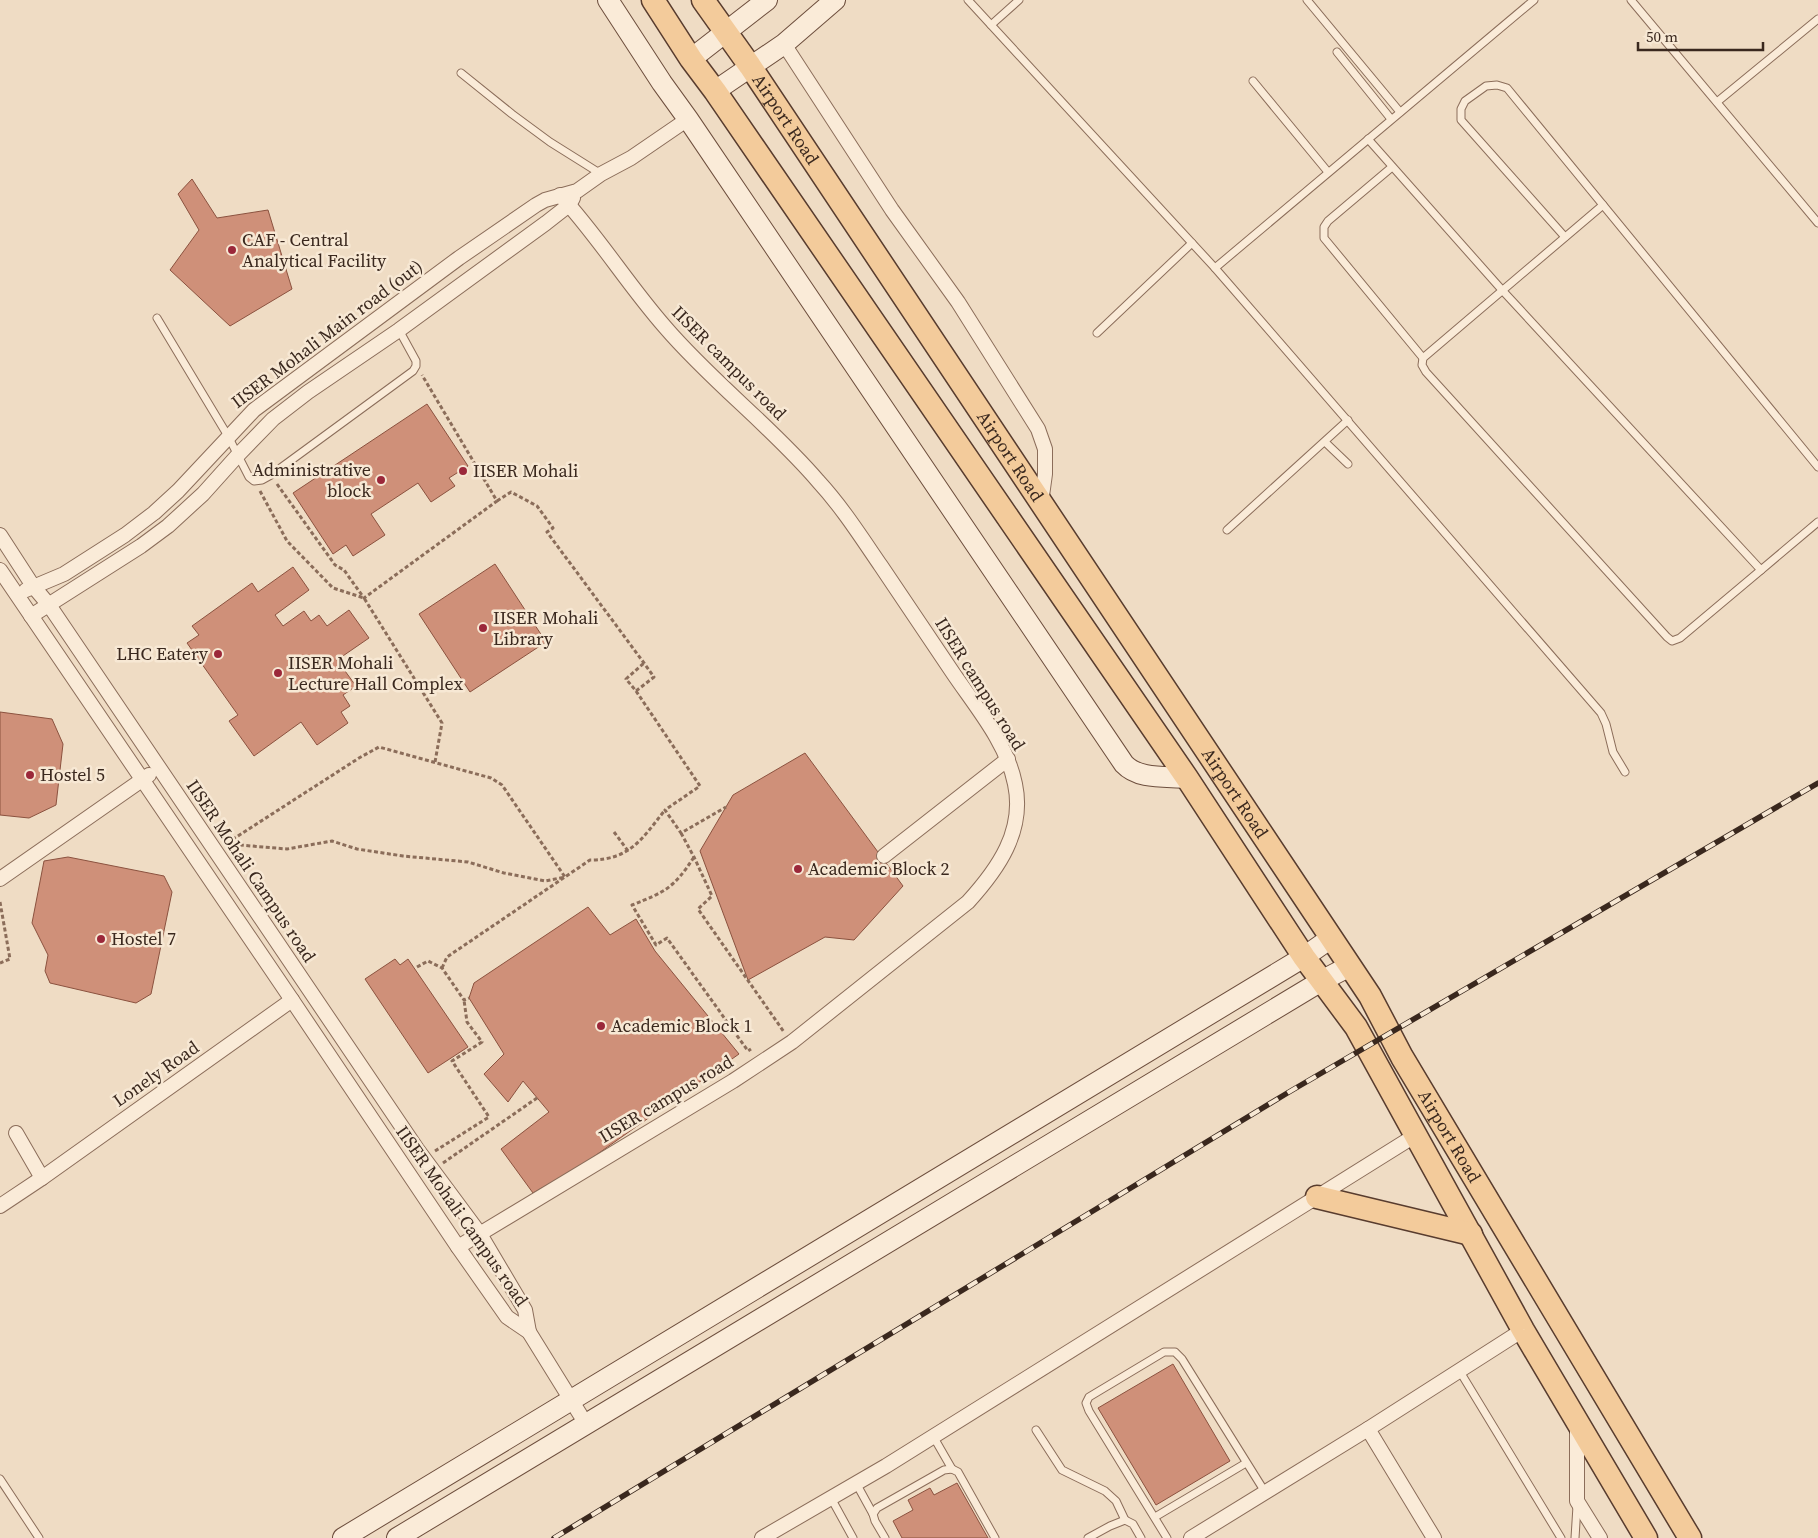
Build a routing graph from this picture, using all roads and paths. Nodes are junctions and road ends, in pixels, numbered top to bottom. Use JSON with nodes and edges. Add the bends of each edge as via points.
{"nodes":[{"id":1,"x":608,"y":0,"type":"edge"},
{"id":2,"x":653,"y":0,"type":"edge"},
{"id":3,"x":703,"y":0,"type":"edge"},
{"id":4,"x":767,"y":0,"type":"edge"},
{"id":5,"x":835,"y":0,"type":"edge"},
{"id":6,"x":968,"y":0,"type":"edge"},
{"id":7,"x":1019,"y":0,"type":"edge"},
{"id":8,"x":1308,"y":0,"type":"edge"},
{"id":9,"x":1534,"y":0,"type":"edge"},
{"id":10,"x":1631,"y":0,"type":"edge"},
{"id":11,"x":1818,"y":19,"type":"edge"},
{"id":12,"x":991,"y":24,"type":"junction"},
{"id":13,"x":726,"y":32,"type":"junction"},
{"id":14,"x":784,"y":44,"type":"junction"},
{"id":15,"x":1337,"y":52,"type":"dead end"},
{"id":16,"x":691,"y":59,"type":"junction"},
{"id":17,"x":750,"y":66,"type":"junction"},
{"id":18,"x":461,"y":73,"type":"dead end"},
{"id":19,"x":1253,"y":81,"type":"dead end"},
{"id":20,"x":715,"y":91,"type":"junction"},
{"id":21,"x":1717,"y":102,"type":"junction"},
{"id":22,"x":1400,"y":112,"type":"junction"},
{"id":23,"x":688,"y":119,"type":"junction"},
{"id":24,"x":1392,"y":119,"type":"junction"},
{"id":25,"x":1368,"y":139,"type":"junction"},
{"id":26,"x":1392,"y":167,"type":"junction"},
{"id":27,"x":1328,"y":172,"type":"junction"},
{"id":28,"x":602,"y":174,"type":"junction"},
{"id":29,"x":564,"y":200,"type":"junction"},
{"id":30,"x":1603,"y":205,"type":"junction"},
{"id":31,"x":1818,"y":223,"type":"edge"},
{"id":32,"x":1565,"y":237,"type":"junction"},
{"id":33,"x":1192,"y":243,"type":"junction"},
{"id":34,"x":1214,"y":268,"type":"junction"},
{"id":35,"x":1502,"y":290,"type":"junction"},
{"id":36,"x":157,"y":318,"type":"dead end"},
{"id":37,"x":399,"y":330,"type":"junction"},
{"id":38,"x":1097,"y":333,"type":"dead end"},
{"id":39,"x":1423,"y":358,"type":"junction"},
{"id":40,"x":416,"y":366,"type":"junction"},
{"id":41,"x":1348,"y":420,"type":"junction"},
{"id":42,"x":228,"y":436,"type":"junction"},
{"id":43,"x":1325,"y":442,"type":"junction"},
{"id":44,"x":238,"y":455,"type":"junction"},
{"id":45,"x":1348,"y":464,"type":"dead end"},
{"id":46,"x":1818,"y":467,"type":"edge"},
{"id":47,"x":270,"y":475,"type":"junction"},
{"id":48,"x":254,"y":481,"type":"junction"},
{"id":49,"x":497,"y":501,"type":"junction"},
{"id":50,"x":1040,"y":503,"type":"junction"},
{"id":51,"x":1818,"y":522,"type":"edge"},
{"id":52,"x":1227,"y":530,"type":"dead end"},
{"id":53,"x":0,"y":535,"type":"edge"},
{"id":54,"x":0,"y":570,"type":"edge"},
{"id":55,"x":1761,"y":570,"type":"junction"},
{"id":56,"x":33,"y":586,"type":"junction"},
{"id":57,"x":17,"y":595,"type":"junction"},
{"id":58,"x":364,"y":598,"type":"junction"},
{"id":59,"x":49,"y":605,"type":"junction"},
{"id":60,"x":31,"y":616,"type":"junction"},
{"id":61,"x":644,"y":663,"type":"junction"},
{"id":62,"x":636,"y":691,"type":"junction"},
{"id":63,"x":1008,"y":759,"type":"junction"},
{"id":64,"x":436,"y":762,"type":"junction"},
{"id":65,"x":158,"y":768,"type":"junction"},
{"id":66,"x":1625,"y":772,"type":"dead end"},
{"id":67,"x":1187,"y":778,"type":"junction"},
{"id":68,"x":143,"y":779,"type":"junction"},
{"id":69,"x":726,"y":807,"type":"dead end"},
{"id":70,"x":665,"y":810,"type":"junction"},
{"id":71,"x":614,"y":832,"type":"dead end"},
{"id":72,"x":681,"y":833,"type":"junction"},
{"id":73,"x":225,"y":844,"type":"junction"},
{"id":74,"x":628,"y":851,"type":"junction"},
{"id":75,"x":231,"y":852,"type":"dead end"},
{"id":76,"x":884,"y":856,"type":"dead end"},
{"id":77,"x":694,"y":857,"type":"junction"},
{"id":78,"x":565,"y":877,"type":"junction"},
{"id":79,"x":0,"y":879,"type":"edge"},
{"id":80,"x":0,"y":902,"type":"edge"},
{"id":81,"x":1331,"y":938,"type":"junction"},
{"id":82,"x":1304,"y":957,"type":"junction"},
{"id":83,"x":0,"y":963,"type":"edge"},
{"id":84,"x":1350,"y":966,"type":"junction"},
{"id":85,"x":417,"y":967,"type":"dead end"},
{"id":86,"x":442,"y":968,"type":"junction"},
{"id":87,"x":1323,"y":980,"type":"junction"},
{"id":88,"x":469,"y":998,"type":"dead end"},
{"id":89,"x":292,"y":1000,"type":"junction"},
{"id":90,"x":464,"y":1000,"type":"junction"},
{"id":91,"x":782,"y":1029,"type":"junction"},
{"id":92,"x":776,"y":1034,"type":"dead end"},
{"id":93,"x":792,"y":1042,"type":"junction"},
{"id":94,"x":755,"y":1047,"type":"dead end"},
{"id":95,"x":537,"y":1098,"type":"dead end"},
{"id":96,"x":16,"y":1133,"type":"dead end"},
{"id":97,"x":1416,"y":1135,"type":"junction"},
{"id":98,"x":429,"y":1143,"type":"dead end"},
{"id":99,"x":435,"y":1151,"type":"junction"},
{"id":100,"x":42,"y":1178,"type":"junction"},
{"id":101,"x":1317,"y":1197,"type":"junction"},
{"id":102,"x":0,"y":1206,"type":"edge"},
{"id":103,"x":480,"y":1234,"type":"junction"},
{"id":104,"x":1471,"y":1234,"type":"junction"},
{"id":105,"x":458,"y":1247,"type":"junction"},
{"id":106,"x":1523,"y":1330,"type":"junction"},
{"id":107,"x":529,"y":1332,"type":"junction"},
{"id":108,"x":1459,"y":1370,"type":"junction"},
{"id":109,"x":572,"y":1400,"type":"junction"},
{"id":110,"x":1577,"y":1423,"type":"junction"},
{"id":111,"x":586,"y":1424,"type":"junction"},
{"id":112,"x":1368,"y":1429,"type":"junction"},
{"id":113,"x":1036,"y":1430,"type":"dead end"},
{"id":114,"x":933,"y":1436,"type":"junction"},
{"id":115,"x":1246,"y":1462,"type":"junction"},
{"id":116,"x":952,"y":1469,"type":"junction"},
{"id":117,"x":0,"y":1479,"type":"edge"},
{"id":118,"x":856,"y":1483,"type":"junction"},
{"id":119,"x":1265,"y":1492,"type":"junction"},
{"id":120,"x":831,"y":1498,"type":"junction"},
{"id":121,"x":1578,"y":1501,"type":"junction"},
{"id":122,"x":873,"y":1514,"type":"junction"},
{"id":123,"x":1155,"y":1517,"type":"junction"},
{"id":124,"x":1125,"y":1520,"type":"junction"},
{"id":125,"x":1197,"y":1536,"type":"edge"},
{"id":126,"x":39,"y":1538,"type":"edge"},
{"id":127,"x":343,"y":1538,"type":"edge"},
{"id":128,"x":397,"y":1538,"type":"edge"},
{"id":129,"x":762,"y":1538,"type":"edge"},
{"id":130,"x":853,"y":1538,"type":"edge"},
{"id":131,"x":885,"y":1538,"type":"edge"},
{"id":132,"x":995,"y":1538,"type":"edge"},
{"id":133,"x":1088,"y":1538,"type":"edge"},
{"id":134,"x":1141,"y":1538,"type":"edge"},
{"id":135,"x":1168,"y":1538,"type":"edge"},
{"id":136,"x":1434,"y":1538,"type":"edge"},
{"id":137,"x":1561,"y":1538,"type":"edge"},
{"id":138,"x":1575,"y":1538,"type":"edge"},
{"id":139,"x":1600,"y":1538,"type":"edge"},
{"id":140,"x":1646,"y":1538,"type":"edge"},
{"id":141,"x":1690,"y":1538,"type":"edge"}],
"edges":[{"from":1,"to":23,"type":"street"},
{"from":2,"to":16,"type":"main road"},
{"from":3,"to":13,"type":"main road","name":"Airport Road"},
{"from":4,"to":13,"type":"street"},
{"from":5,"to":14,"type":"street"},
{"from":6,"to":12,"type":"lane"},
{"from":7,"to":12,"type":"lane"},
{"from":8,"to":22,"type":"lane"},
{"from":9,"to":22,"type":"lane"},
{"from":10,"to":21,"type":"lane"},
{"from":11,"to":21,"type":"lane"},
{"from":12,"to":33,"type":"lane"},
{"from":13,"to":16,"type":"street"},
{"from":13,"to":17,"type":"main road","name":"Airport Road"},
{"from":14,"to":17,"type":"street"},
{"from":14,"to":50,"type":"street","via":[[892,210],[958,302],[1038,430],[1045,449],[1046,474]]},
{"from":15,"to":24,"type":"lane"},
{"from":16,"to":20,"type":"main road"},
{"from":17,"to":20,"type":"street"},
{"from":17,"to":50,"type":"main road","name":"Airport Road"},
{"from":18,"to":28,"type":"lane","via":[[550,142]]},
{"from":19,"to":27,"type":"lane"},
{"from":20,"to":67,"type":"main road"},
{"from":21,"to":31,"type":"lane"},
{"from":22,"to":24,"type":"lane"},
{"from":23,"to":28,"type":"street"},
{"from":23,"to":67,"type":"street","via":[[1124,764],[1139,774]]},
{"from":24,"to":25,"type":"lane"},
{"from":25,"to":26,"type":"lane"},
{"from":25,"to":27,"type":"lane"},
{"from":26,"to":35,"type":"lane"},
{"from":26,"to":39,"type":"lane","via":[[1328,221],[1324,227],[1324,238]]},
{"from":27,"to":34,"type":"lane"},
{"from":28,"to":29,"type":"street"},
{"from":29,"to":37,"type":"street","via":[[546,223]]},
{"from":29,"to":42,"type":"street","name":"IISER Mohali Main road (out)","via":[[545,200],[459,258],[275,393]]},
{"from":29,"to":63,"type":"street","name":"IISER campus road","via":[[665,327],[820,482],[943,657]]},
{"from":30,"to":32,"type":"lane"},
{"from":30,"to":32,"type":"lane","via":[[1507,88],[1486,86],[1465,101],[1460,109],[1461,120]]},
{"from":30,"to":46,"type":"lane"},
{"from":32,"to":35,"type":"lane"},
{"from":33,"to":34,"type":"lane"},
{"from":33,"to":38,"type":"lane"},
{"from":34,"to":41,"type":"lane"},
{"from":35,"to":39,"type":"lane"},
{"from":35,"to":55,"type":"lane"},
{"from":36,"to":42,"type":"lane"},
{"from":37,"to":40,"type":"lane"},
{"from":37,"to":44,"type":"street","via":[[308,392],[273,420]]},
{"from":39,"to":55,"type":"lane","via":[[1426,372],[1667,638],[1680,638]]},
{"from":40,"to":47,"type":"lane"},
{"from":40,"to":49,"type":"path"},
{"from":41,"to":43,"type":"lane"},
{"from":41,"to":66,"type":"lane","via":[[1601,713],[1613,752]]},
{"from":42,"to":44,"type":"lane"},
{"from":42,"to":56,"type":"street","name":"IISER Mohali Main road (out)","via":[[154,513],[64,574]]},
{"from":43,"to":45,"type":"lane"},
{"from":43,"to":52,"type":"lane"},
{"from":44,"to":48,"type":"lane"},
{"from":44,"to":59,"type":"street","via":[[168,526]]},
{"from":47,"to":48,"type":"lane"},
{"from":47,"to":58,"type":"path","via":[[335,565],[344,570]]},
{"from":48,"to":58,"type":"path","via":[[287,542],[333,588]]},
{"from":49,"to":58,"type":"path"},
{"from":49,"to":61,"type":"path","via":[[511,492],[537,506],[553,528],[547,532]]},
{"from":50,"to":81,"type":"main road","name":"Airport Road"},
{"from":51,"to":55,"type":"lane"},
{"from":53,"to":56,"type":"street","name":"IISER Mohali Campus road"},
{"from":54,"to":57,"type":"street","name":"IISER Mohali Campus road"},
{"from":56,"to":57,"type":"street","name":"IISER Mohali Main road (out)"},
{"from":56,"to":59,"type":"street","name":"IISER Mohali Campus road"},
{"from":57,"to":60,"type":"street","name":"IISER Mohali Campus road"},
{"from":58,"to":64,"type":"path","via":[[442,723]]},
{"from":59,"to":60,"type":"street"},
{"from":59,"to":65,"type":"street","name":"IISER Mohali Campus road"},
{"from":60,"to":68,"type":"street","name":"IISER Mohali Campus road"},
{"from":61,"to":62,"type":"path","via":[[626,679]]},
{"from":61,"to":62,"type":"path","via":[[654,677]]},
{"from":62,"to":70,"type":"path","via":[[700,786]]},
{"from":63,"to":76,"type":"street"},
{"from":63,"to":93,"type":"street","name":"IISER campus road","via":[[1016,786],[1017,819],[1007,851],[988,880],[968,902]]},
{"from":64,"to":73,"type":"path","via":[[379,747]]},
{"from":64,"to":78,"type":"path","via":[[491,778],[502,785]]},
{"from":65,"to":68,"type":"street"},
{"from":65,"to":103,"type":"street","name":"IISER Mohali Campus road","via":[[417,1149]]},
{"from":67,"to":82,"type":"main road"},
{"from":68,"to":79,"type":"street"},
{"from":68,"to":89,"type":"street","name":"IISER Mohali Campus road"},
{"from":69,"to":72,"type":"path"},
{"from":70,"to":72,"type":"path"},
{"from":70,"to":74,"type":"path"},
{"from":71,"to":74,"type":"path"},
{"from":72,"to":77,"type":"path"},
{"from":73,"to":75,"type":"path"},
{"from":73,"to":78,"type":"path","via":[[288,848],[332,841],[402,856],[468,862],[546,881]]},
{"from":74,"to":78,"type":"path","via":[[606,860],[590,860]]},
{"from":77,"to":91,"type":"path","via":[[712,896],[698,909]]},
{"from":77,"to":94,"type":"path","via":[[668,890],[632,905],[656,945],[667,938],[748,1051]]},
{"from":78,"to":86,"type":"path","via":[[447,958]]},
{"from":80,"to":83,"type":"path","via":[[10,959]]},
{"from":81,"to":82,"type":"street"},
{"from":81,"to":84,"type":"main road","name":"Airport Road"},
{"from":82,"to":87,"type":"main road"},
{"from":82,"to":109,"type":"street"},
{"from":84,"to":87,"type":"street"},
{"from":84,"to":141,"type":"main road","name":"Airport Road"},
{"from":85,"to":86,"type":"path","via":[[428,961]]},
{"from":86,"to":90,"type":"path"},
{"from":87,"to":97,"type":"main road","via":[[1356,1027]]},
{"from":87,"to":111,"type":"street"},
{"from":88,"to":90,"type":"path"},
{"from":89,"to":100,"type":"street","name":"Lonely Road"},
{"from":89,"to":105,"type":"street","name":"IISER Mohali Campus road"},
{"from":90,"to":99,"type":"path","via":[[467,1022],[482,1042],[452,1062],[489,1117]]},
{"from":91,"to":92,"type":"path"},
{"from":91,"to":93,"type":"path"},
{"from":93,"to":103,"type":"street","name":"IISER campus road"},
{"from":95,"to":99,"type":"path","via":[[443,1163]]},
{"from":96,"to":100,"type":"street"},
{"from":97,"to":101,"type":"street"},
{"from":97,"to":104,"type":"main road"},
{"from":98,"to":99,"type":"path"},
{"from":100,"to":102,"type":"street","name":"Lonely Road"},
{"from":101,"to":104,"type":"main road"},
{"from":101,"to":114,"type":"street"},
{"from":103,"to":105,"type":"street","name":"IISER campus road"},
{"from":103,"to":107,"type":"street","name":"IISER Mohali Campus road","via":[[525,1310]]},
{"from":104,"to":106,"type":"main road"},
{"from":105,"to":107,"type":"street","name":"IISER Mohali Campus road","via":[[507,1317]]},
{"from":106,"to":108,"type":"street"},
{"from":106,"to":110,"type":"main road"},
{"from":107,"to":109,"type":"street"},
{"from":108,"to":112,"type":"street"},
{"from":108,"to":137,"type":"lane"},
{"from":109,"to":111,"type":"street"},
{"from":109,"to":127,"type":"street"},
{"from":110,"to":121,"type":"street"},
{"from":110,"to":140,"type":"main road"},
{"from":111,"to":128,"type":"street"},
{"from":112,"to":119,"type":"street"},
{"from":112,"to":136,"type":"street"},
{"from":113,"to":124,"type":"lane","via":[[1062,1470],[1104,1491],[1116,1501]]},
{"from":114,"to":116,"type":"lane"},
{"from":114,"to":118,"type":"street"},
{"from":115,"to":119,"type":"lane"},
{"from":115,"to":123,"type":"lane"},
{"from":115,"to":123,"type":"lane","via":[[1175,1352],[1164,1352],[1089,1397],[1086,1403],[1090,1411]]},
{"from":116,"to":122,"type":"lane","via":[[944,1470],[877,1508]]},
{"from":116,"to":132,"type":"lane","via":[[958,1472]]},
{"from":117,"to":126,"type":"lane"},
{"from":118,"to":120,"type":"street"},
{"from":118,"to":122,"type":"lane"},
{"from":119,"to":125,"type":"street"},
{"from":120,"to":129,"type":"street"},
{"from":120,"to":130,"type":"lane"},
{"from":121,"to":138,"type":"lane"},
{"from":121,"to":139,"type":"street"},
{"from":122,"to":131,"type":"lane"},
{"from":123,"to":135,"type":"lane"},
{"from":124,"to":133,"type":"lane"},
{"from":124,"to":134,"type":"lane","via":[[1133,1524]]}]}
